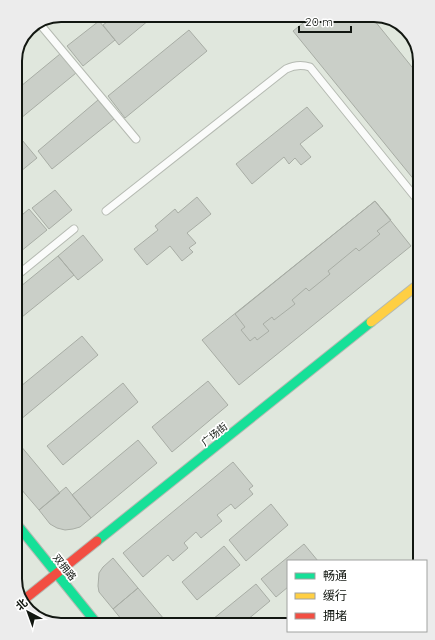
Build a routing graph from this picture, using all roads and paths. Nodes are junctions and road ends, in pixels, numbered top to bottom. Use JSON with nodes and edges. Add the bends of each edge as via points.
{"nodes":[{"id":1,"x":42,"y":27,"type":"edge"},
{"id":2,"x":136,"y":139,"type":"dead end"},
{"id":3,"x":413,"y":194,"type":"edge"},
{"id":4,"x":106,"y":211,"type":"dead end"},
{"id":5,"x":74,"y":229,"type":"dead end"},
{"id":6,"x":22,"y":271,"type":"edge"},
{"id":7,"x":413,"y":289,"type":"edge"},
{"id":8,"x":22,"y":531,"type":"edge"},
{"id":9,"x":57,"y":574,"type":"junction"},
{"id":10,"x":34,"y":592,"type":"edge"},
{"id":11,"x":92,"y":618,"type":"edge"}],
"edges":[{"from":1,"to":2,"type":"lane"},
{"from":3,"to":4,"type":"lane","via":[[310,67],[298,65],[286,69]]},
{"from":5,"to":6,"type":"lane"},
{"from":7,"to":9,"type":"street","name":"广场街"},
{"from":8,"to":9,"type":"street","name":"双拥路"},
{"from":9,"to":10,"type":"street","name":"广场街"},
{"from":9,"to":11,"type":"street","name":"双拥路"}]}
